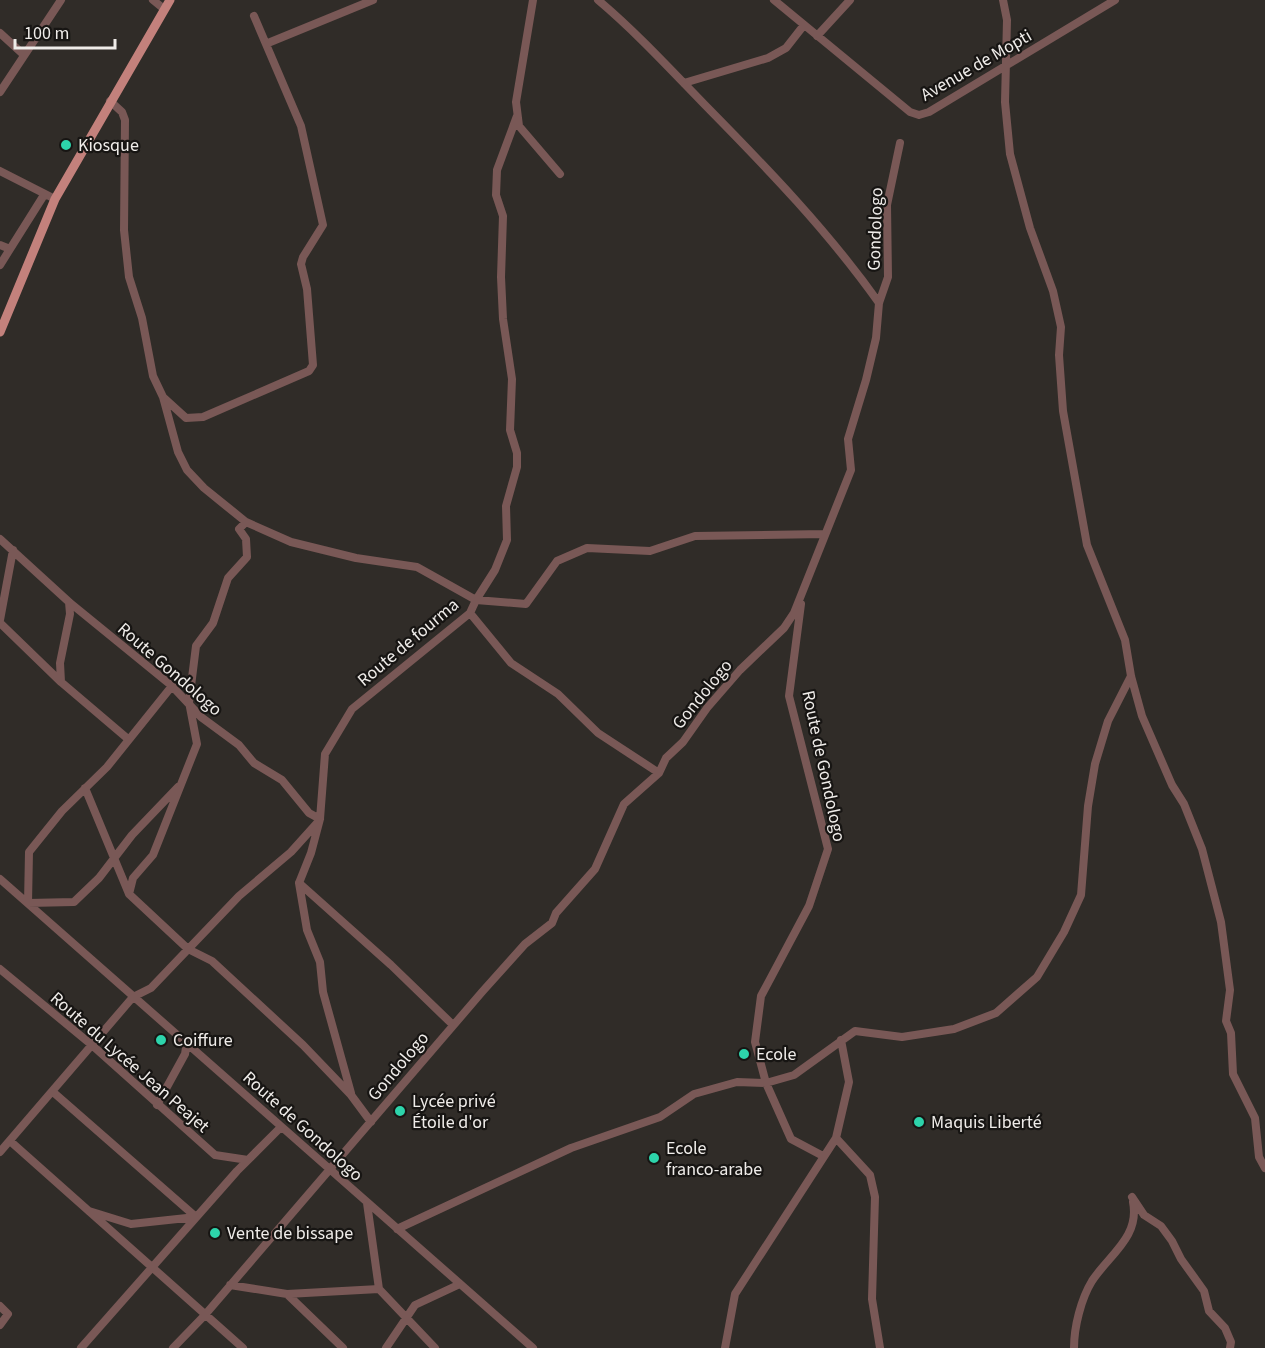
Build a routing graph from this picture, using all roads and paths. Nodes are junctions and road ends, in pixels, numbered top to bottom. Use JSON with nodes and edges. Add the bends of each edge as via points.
{"nodes":[{"id":1,"x":153,"y":0,"type":"edge"},
{"id":2,"x":170,"y":0,"type":"edge"},
{"id":3,"x":373,"y":0,"type":"edge"},
{"id":4,"x":533,"y":0,"type":"edge"},
{"id":5,"x":597,"y":0,"type":"edge"},
{"id":6,"x":774,"y":0,"type":"edge"},
{"id":7,"x":850,"y":0,"type":"edge"},
{"id":8,"x":1003,"y":0,"type":"edge"},
{"id":9,"x":1115,"y":0,"type":"edge"},
{"id":10,"x":57,"y":2,"type":"edge"},
{"id":11,"x":164,"y":9,"type":"junction"},
{"id":12,"x":254,"y":16,"type":"dead end"},
{"id":13,"x":804,"y":25,"type":"junction"},
{"id":14,"x":0,"y":33,"type":"edge"},
{"id":15,"x":817,"y":36,"type":"junction"},
{"id":16,"x":268,"y":43,"type":"junction"},
{"id":17,"x":24,"y":55,"type":"junction"},
{"id":18,"x":1008,"y":65,"type":"junction"},
{"id":19,"x":684,"y":84,"type":"junction"},
{"id":20,"x":0,"y":92,"type":"edge"},
{"id":21,"x":110,"y":101,"type":"junction"},
{"id":22,"x":517,"y":116,"type":"junction"},
{"id":23,"x":900,"y":143,"type":"dead end"},
{"id":24,"x":0,"y":171,"type":"edge"},
{"id":25,"x":560,"y":174,"type":"dead end"},
{"id":26,"x":44,"y":195,"type":"junction"},
{"id":27,"x":55,"y":199,"type":"junction"},
{"id":28,"x":0,"y":244,"type":"edge"},
{"id":29,"x":10,"y":249,"type":"junction"},
{"id":30,"x":0,"y":265,"type":"edge"},
{"id":31,"x":879,"y":303,"type":"junction"},
{"id":32,"x":0,"y":332,"type":"edge"},
{"id":33,"x":163,"y":397,"type":"junction"},
{"id":34,"x":246,"y":522,"type":"junction"},
{"id":35,"x":825,"y":534,"type":"junction"},
{"id":36,"x":0,"y":539,"type":"edge"},
{"id":37,"x":13,"y":550,"type":"junction"},
{"id":38,"x":802,"y":594,"type":"junction"},
{"id":39,"x":476,"y":600,"type":"junction"},
{"id":40,"x":69,"y":602,"type":"junction"},
{"id":41,"x":470,"y":613,"type":"junction"},
{"id":42,"x":0,"y":622,"type":"edge"},
{"id":43,"x":1131,"y":676,"type":"junction"},
{"id":44,"x":61,"y":682,"type":"junction"},
{"id":45,"x":172,"y":686,"type":"junction"},
{"id":46,"x":189,"y":702,"type":"junction"},
{"id":47,"x":128,"y":739,"type":"junction"},
{"id":48,"x":659,"y":773,"type":"junction"},
{"id":49,"x":181,"y":784,"type":"junction"},
{"id":50,"x":85,"y":788,"type":"junction"},
{"id":51,"x":320,"y":819,"type":"junction"},
{"id":52,"x":113,"y":860,"type":"junction"},
{"id":53,"x":0,"y":879,"type":"edge"},
{"id":54,"x":298,"y":883,"type":"junction"},
{"id":55,"x":129,"y":894,"type":"junction"},
{"id":56,"x":28,"y":903,"type":"junction"},
{"id":57,"x":188,"y":949,"type":"junction"},
{"id":58,"x":0,"y":969,"type":"edge"},
{"id":59,"x":133,"y":997,"type":"junction"},
{"id":60,"x":453,"y":1025,"type":"junction"},
{"id":61,"x":842,"y":1040,"type":"junction"},
{"id":62,"x":187,"y":1042,"type":"junction"},
{"id":63,"x":93,"y":1046,"type":"junction"},
{"id":64,"x":766,"y":1083,"type":"junction"},
{"id":65,"x":53,"y":1092,"type":"junction"},
{"id":66,"x":351,"y":1095,"type":"junction"},
{"id":67,"x":157,"y":1104,"type":"junction"},
{"id":68,"x":371,"y":1122,"type":"junction"},
{"id":69,"x":281,"y":1127,"type":"junction"},
{"id":70,"x":836,"y":1138,"type":"junction"},
{"id":71,"x":10,"y":1141,"type":"junction"},
{"id":72,"x":0,"y":1152,"type":"edge"},
{"id":73,"x":823,"y":1156,"type":"junction"},
{"id":74,"x":248,"y":1160,"type":"junction"},
{"id":75,"x":1265,"y":1168,"type":"edge"},
{"id":76,"x":328,"y":1169,"type":"junction"},
{"id":77,"x":368,"y":1203,"type":"junction"},
{"id":78,"x":87,"y":1211,"type":"junction"},
{"id":79,"x":196,"y":1217,"type":"junction"},
{"id":80,"x":398,"y":1229,"type":"junction"},
{"id":81,"x":152,"y":1269,"type":"junction"},
{"id":82,"x":460,"y":1284,"type":"junction"},
{"id":83,"x":230,"y":1286,"type":"junction"},
{"id":84,"x":379,"y":1289,"type":"junction"},
{"id":85,"x":287,"y":1294,"type":"junction"},
{"id":86,"x":0,"y":1306,"type":"edge"},
{"id":87,"x":204,"y":1316,"type":"junction"},
{"id":88,"x":406,"y":1317,"type":"junction"},
{"id":89,"x":0,"y":1325,"type":"edge"},
{"id":90,"x":81,"y":1348,"type":"edge"},
{"id":91,"x":173,"y":1348,"type":"edge"},
{"id":92,"x":243,"y":1348,"type":"edge"},
{"id":93,"x":343,"y":1348,"type":"edge"},
{"id":94,"x":386,"y":1348,"type":"edge"},
{"id":95,"x":435,"y":1348,"type":"edge"},
{"id":96,"x":533,"y":1348,"type":"edge"},
{"id":97,"x":725,"y":1348,"type":"edge"},
{"id":98,"x":880,"y":1348,"type":"edge"},
{"id":99,"x":1074,"y":1348,"type":"edge"},
{"id":100,"x":1230,"y":1348,"type":"edge"}],
"edges":[{"from":1,"to":11,"type":"street"},
{"from":2,"to":11,"type":"main road"},
{"from":3,"to":16,"type":"street"},
{"from":4,"to":22,"type":"street"},
{"from":5,"to":19,"type":"street","via":[[627,24]]},
{"from":6,"to":13,"type":"street","name":"Avenue de Mopti"},
{"from":7,"to":15,"type":"street"},
{"from":8,"to":18,"type":"street"},
{"from":9,"to":18,"type":"street","name":"Avenue de Mopti"},
{"from":10,"to":17,"type":"street"},
{"from":11,"to":21,"type":"main road"},
{"from":12,"to":16,"type":"street"},
{"from":13,"to":15,"type":"street","name":"Avenue de Mopti"},
{"from":13,"to":19,"type":"street","via":[[786,48],[768,58]]},
{"from":14,"to":17,"type":"street"},
{"from":15,"to":18,"type":"street","name":"Avenue de Mopti","via":[[910,112],[919,115]]},
{"from":16,"to":33,"type":"street","via":[[301,126],[323,225],[302,264],[313,365],[309,371],[203,417],[186,418]]},
{"from":17,"to":20,"type":"street"},
{"from":18,"to":43,"type":"street","via":[[1005,102],[1010,153],[1061,327],[1063,411],[1077,499],[1087,545],[1125,640]]},
{"from":19,"to":31,"type":"street","via":[[843,253]]},
{"from":21,"to":27,"type":"main road"},
{"from":21,"to":33,"type":"street","via":[[126,120],[124,230],[129,278],[142,318],[153,376]]},
{"from":22,"to":25,"type":"street","via":[[519,126]]},
{"from":22,"to":39,"type":"street","via":[[497,170],[496,195],[504,216],[503,319],[512,379],[510,430],[517,467],[506,506],[507,540],[495,570]]},
{"from":23,"to":31,"type":"street","name":"Gondologo","via":[[887,205],[888,277]]},
{"from":24,"to":26,"type":"street"},
{"from":26,"to":27,"type":"street"},
{"from":26,"to":29,"type":"street"},
{"from":27,"to":32,"type":"main road"},
{"from":28,"to":29,"type":"street"},
{"from":29,"to":30,"type":"street"},
{"from":31,"to":35,"type":"street","name":"Gondologo","via":[[876,338],[848,439],[851,470]]},
{"from":33,"to":34,"type":"street","via":[[177,452],[188,470]]},
{"from":34,"to":39,"type":"street","via":[[291,542],[356,558],[417,567]]},
{"from":34,"to":46,"type":"street","via":[[239,529],[246,539],[247,557],[228,578],[213,623],[196,646]]},
{"from":35,"to":38,"type":"street","name":"Gondologo"},
{"from":35,"to":39,"type":"street","name":"Route de fourma","via":[[695,536],[650,551],[587,548],[557,561],[526,604]]},
{"from":36,"to":37,"type":"street","name":"Route Gondologo"},
{"from":37,"to":40,"type":"street","name":"Route Gondologo"},
{"from":37,"to":42,"type":"street"},
{"from":38,"to":48,"type":"street","name":"Gondologo","via":[[784,628],[707,708],[683,742],[666,758]]},
{"from":38,"to":64,"type":"street","name":"Route de Gondologo","via":[[789,696],[828,849],[809,906],[761,996],[755,1042]]},
{"from":39,"to":41,"type":"street","name":"Route de fourma"},
{"from":40,"to":44,"type":"street"},
{"from":40,"to":45,"type":"street","name":"Route Gondologo"},
{"from":41,"to":48,"type":"street","via":[[511,663],[558,694],[598,733]]},
{"from":41,"to":51,"type":"street","name":"Route de fourma","via":[[352,709],[325,754]]},
{"from":42,"to":44,"type":"street"},
{"from":43,"to":61,"type":"street","via":[[1108,721],[1095,764],[1081,895],[1037,977],[996,1013],[954,1029],[902,1036],[855,1031]]},
{"from":43,"to":75,"type":"street","via":[[1142,716],[1198,840],[1216,899],[1230,990],[1226,1021],[1231,1034],[1233,1074],[1255,1118]]},
{"from":44,"to":47,"type":"street"},
{"from":45,"to":46,"type":"street","name":"Route Gondologo"},
{"from":45,"to":47,"type":"street"},
{"from":46,"to":49,"type":"street","via":[[197,744]]},
{"from":46,"to":51,"type":"street","name":"Route Gondologo","via":[[254,763],[282,780],[309,813]]},
{"from":47,"to":50,"type":"street"},
{"from":48,"to":60,"type":"street","name":"Gondologo","via":[[624,804],[595,869],[556,913],[552,923],[525,944]]},
{"from":49,"to":52,"type":"street"},
{"from":49,"to":55,"type":"street","via":[[153,855],[133,878]]},
{"from":50,"to":52,"type":"street"},
{"from":50,"to":56,"type":"street","via":[[29,852]]},
{"from":51,"to":54,"type":"street","name":"Route de fourma"},
{"from":51,"to":57,"type":"street","via":[[291,852],[239,896]]},
{"from":52,"to":55,"type":"street"},
{"from":52,"to":56,"type":"street","via":[[74,902]]},
{"from":53,"to":56,"type":"street","name":"Route de Gondologo"},
{"from":54,"to":60,"type":"street"},
{"from":54,"to":66,"type":"street"},
{"from":55,"to":57,"type":"street"},
{"from":56,"to":59,"type":"street","name":"Route de Gondologo"},
{"from":57,"to":59,"type":"street","via":[[152,988]]},
{"from":57,"to":66,"type":"street","via":[[212,961]]},
{"from":58,"to":63,"type":"street","name":"Route du Lycée Jean Peajet"},
{"from":59,"to":62,"type":"street","name":"Route de Gondologo"},
{"from":59,"to":63,"type":"street"},
{"from":60,"to":68,"type":"street","name":"Gondologo"},
{"from":61,"to":64,"type":"street","via":[[794,1076]]},
{"from":61,"to":70,"type":"street","via":[[849,1082]]},
{"from":62,"to":67,"type":"street","via":[[185,1054]]},
{"from":62,"to":69,"type":"street","name":"Route de Gondologo"},
{"from":63,"to":65,"type":"street"},
{"from":63,"to":67,"type":"street","name":"Route du Lycée Jean Peajet"},
{"from":64,"to":73,"type":"street","name":"Route de Gondologo","via":[[791,1139]]},
{"from":64,"to":80,"type":"street","via":[[736,1082],[694,1094],[660,1118],[571,1148]]},
{"from":65,"to":71,"type":"street"},
{"from":65,"to":79,"type":"street"},
{"from":66,"to":68,"type":"street"},
{"from":67,"to":74,"type":"street","name":"Route du Lycée Jean Peajet","via":[[215,1155]]},
{"from":68,"to":76,"type":"street","name":"Gondologo"},
{"from":69,"to":74,"type":"street"},
{"from":69,"to":76,"type":"street","name":"Route de Gondologo"},
{"from":70,"to":73,"type":"street"},
{"from":70,"to":98,"type":"street","via":[[870,1176],[875,1197],[872,1299]]},
{"from":71,"to":72,"type":"street"},
{"from":71,"to":78,"type":"street"},
{"from":73,"to":97,"type":"street","via":[[735,1294]]},
{"from":74,"to":79,"type":"street"},
{"from":76,"to":77,"type":"street","name":"Route de Gondologo"},
{"from":76,"to":83,"type":"street","name":"Gondologo"},
{"from":77,"to":80,"type":"street","name":"Route de Gondologo"},
{"from":77,"to":84,"type":"street"},
{"from":78,"to":79,"type":"street","via":[[131,1224]]},
{"from":78,"to":81,"type":"street"},
{"from":79,"to":81,"type":"street"},
{"from":80,"to":82,"type":"street","name":"Route de Gondologo"},
{"from":81,"to":87,"type":"street"},
{"from":81,"to":90,"type":"street"},
{"from":82,"to":88,"type":"street","via":[[415,1305]]},
{"from":82,"to":96,"type":"street","name":"Route de Gondologo"},
{"from":83,"to":85,"type":"street"},
{"from":83,"to":87,"type":"street","name":"Gondologo"},
{"from":84,"to":85,"type":"street"},
{"from":84,"to":88,"type":"street"},
{"from":85,"to":93,"type":"street"},
{"from":86,"to":89,"type":"street","via":[[9,1314]]},
{"from":87,"to":91,"type":"street","name":"Gondologo"},
{"from":87,"to":92,"type":"street"},
{"from":88,"to":94,"type":"street"},
{"from":88,"to":95,"type":"street"},
{"from":99,"to":100,"type":"street","via":[[1074,1334],[1092,1282],[1116,1256],[1132,1226],[1132,1197],[1144,1215],[1172,1241],[1204,1291],[1209,1311],[1225,1328]]}]}
